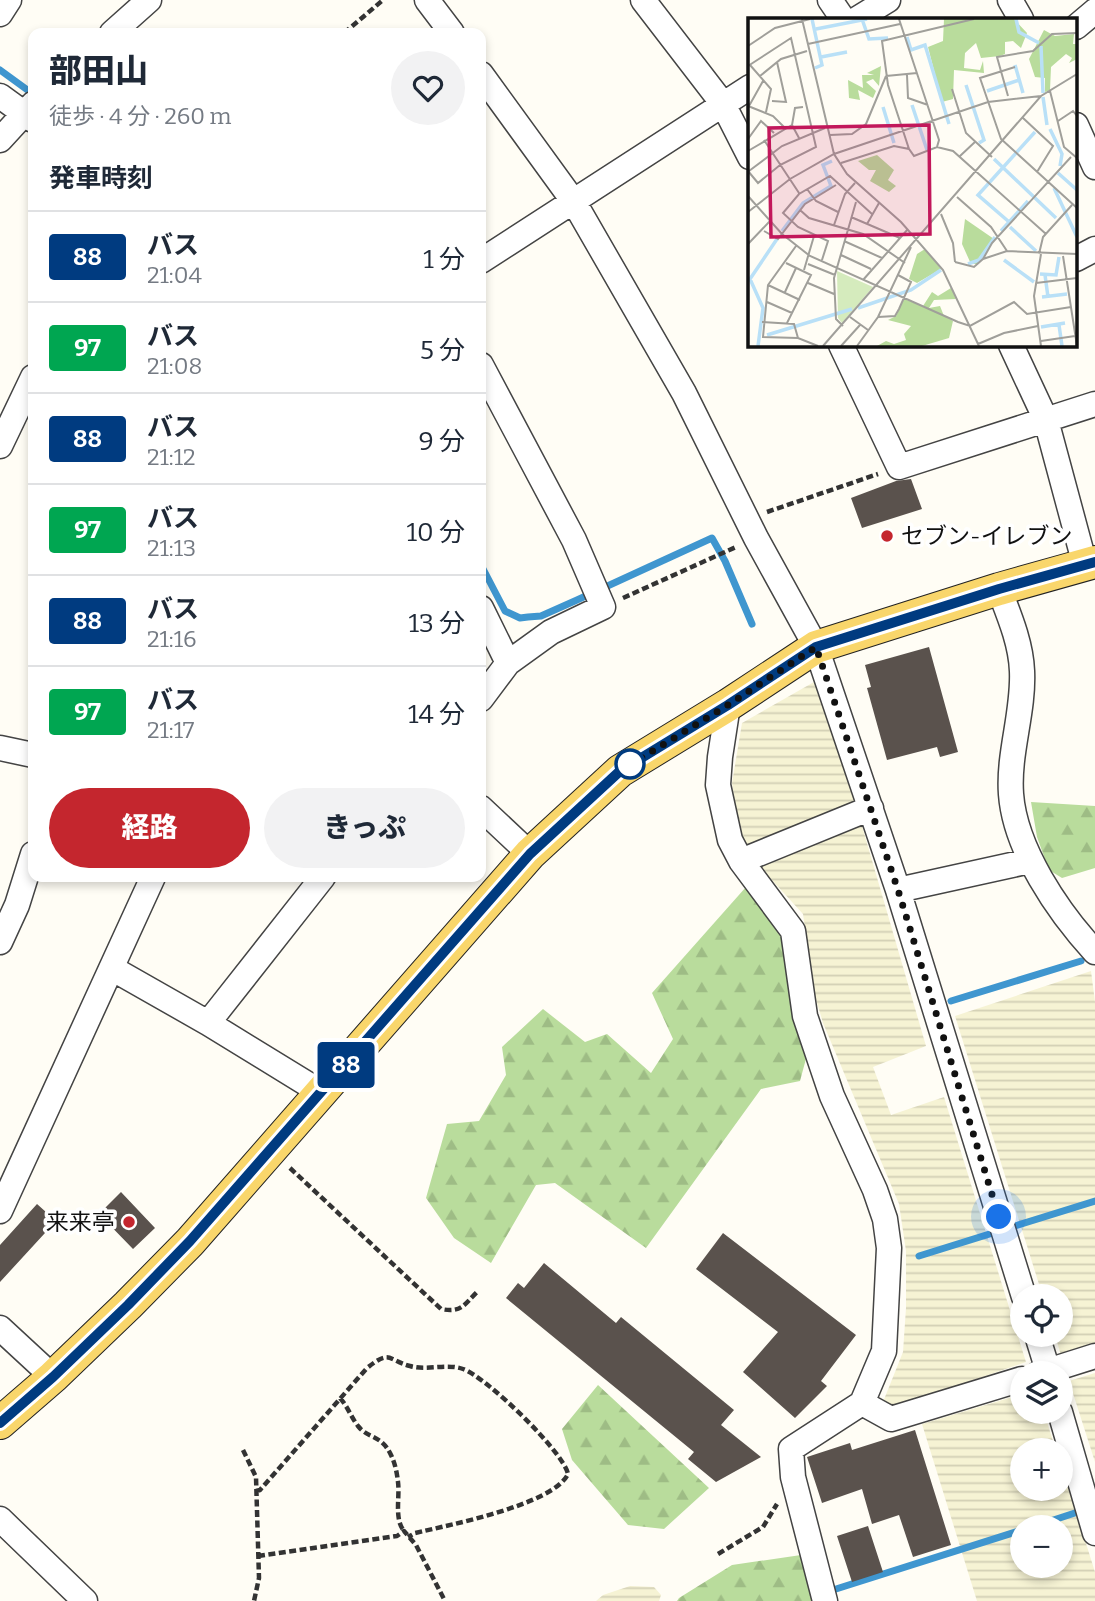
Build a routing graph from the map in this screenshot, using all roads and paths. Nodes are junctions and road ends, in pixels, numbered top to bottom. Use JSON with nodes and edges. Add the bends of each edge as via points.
{"nodes":[{"id":1,"x":9,"y":0,"type":"edge"},
{"id":2,"x":149,"y":0,"type":"edge"},
{"id":3,"x":383,"y":0,"type":"edge"},
{"id":4,"x":427,"y":0,"type":"edge"},
{"id":5,"x":643,"y":0,"type":"edge"},
{"id":6,"x":830,"y":0,"type":"edge"},
{"id":7,"x":888,"y":0,"type":"edge"},
{"id":8,"x":1010,"y":0,"type":"edge"},
{"id":9,"x":1095,"y":11,"type":"edge"},
{"id":10,"x":0,"y":14,"type":"edge"},
{"id":11,"x":842,"y":18,"type":"edge"},
{"id":12,"x":859,"y":18,"type":"edge"},
{"id":13,"x":1020,"y":18,"type":"edge"},
{"id":14,"x":1078,"y":25,"type":"edge"},
{"id":15,"x":118,"y":28,"type":"edge"},
{"id":16,"x":350,"y":28,"type":"edge"},
{"id":17,"x":448,"y":28,"type":"edge"},
{"id":18,"x":486,"y":81,"type":"edge"},
{"id":19,"x":748,"y":88,"type":"edge"},
{"id":20,"x":0,"y":96,"type":"edge"},
{"id":21,"x":723,"y":104,"type":"junction"},
{"id":22,"x":28,"y":112,"type":"edge"},
{"id":23,"x":28,"y":115,"type":"edge"},
{"id":24,"x":1078,"y":129,"type":"edge"},
{"id":25,"x":0,"y":140,"type":"edge"},
{"id":26,"x":748,"y":153,"type":"edge"},
{"id":27,"x":1094,"y":161,"type":"edge"},
{"id":28,"x":574,"y":202,"type":"junction"},
{"id":29,"x":1095,"y":249,"type":"edge"},
{"id":30,"x":486,"y":258,"type":"edge"},
{"id":31,"x":1078,"y":258,"type":"edge"},
{"id":32,"x":841,"y":346,"type":"edge"},
{"id":33,"x":1011,"y":346,"type":"edge"},
{"id":34,"x":486,"y":374,"type":"edge"},
{"id":35,"x":28,"y":387,"type":"edge"},
{"id":36,"x":1095,"y":404,"type":"edge"},
{"id":37,"x":1046,"y":419,"type":"junction"},
{"id":38,"x":1,"y":438,"type":"edge"},
{"id":39,"x":899,"y":467,"type":"junction"},
{"id":40,"x":752,"y":528,"type":"junction"},
{"id":41,"x":1090,"y":564,"type":"edge"},
{"id":42,"x":999,"y":589,"type":"junction"},
{"id":43,"x":603,"y":607,"type":"junction"},
{"id":44,"x":486,"y":618,"type":"edge"},
{"id":45,"x":816,"y":647,"type":"junction"},
{"id":46,"x":508,"y":663,"type":"junction"},
{"id":47,"x":486,"y":692,"type":"edge"},
{"id":48,"x":728,"y":705,"type":"junction"},
{"id":49,"x":0,"y":748,"type":"edge"},
{"id":50,"x":28,"y":754,"type":"edge"},
{"id":51,"x":871,"y":808,"type":"junction"},
{"id":52,"x":486,"y":813,"type":"edge"},
{"id":53,"x":530,"y":854,"type":"junction"},
{"id":54,"x":741,"y":861,"type":"junction"},
{"id":55,"x":1030,"y":862,"type":"junction"},
{"id":56,"x":28,"y":870,"type":"edge"},
{"id":57,"x":151,"y":882,"type":"edge"},
{"id":58,"x":319,"y":882,"type":"edge"},
{"id":59,"x":898,"y":890,"type":"junction"},
{"id":60,"x":0,"y":942,"type":"edge"},
{"id":61,"x":1095,"y":951,"type":"edge"},
{"id":62,"x":113,"y":969,"type":"junction"},
{"id":63,"x":208,"y":1023,"type":"junction"},
{"id":64,"x":322,"y":1093,"type":"junction"},
{"id":65,"x":272,"y":1150,"type":"junction"},
{"id":66,"x":0,"y":1211,"type":"edge"},
{"id":67,"x":1020,"y":1284,"type":"edge"},
{"id":68,"x":477,"y":1292,"type":"dead end"},
{"id":69,"x":0,"y":1328,"type":"edge"},
{"id":70,"x":1095,"y":1356,"type":"edge"},
{"id":71,"x":1073,"y":1363,"type":"edge"},
{"id":72,"x":53,"y":1377,"type":"junction"},
{"id":73,"x":1010,"y":1383,"type":"edge"},
{"id":74,"x":340,"y":1398,"type":"junction"},
{"id":75,"x":862,"y":1403,"type":"junction"},
{"id":76,"x":0,"y":1423,"type":"edge"},
{"id":77,"x":1063,"y":1424,"type":"edge"},
{"id":78,"x":243,"y":1450,"type":"dead end"},
{"id":79,"x":792,"y":1471,"type":"junction"},
{"id":80,"x":256,"y":1491,"type":"junction"},
{"id":81,"x":0,"y":1519,"type":"edge"},
{"id":82,"x":404,"y":1531,"type":"junction"},
{"id":83,"x":1095,"y":1533,"type":"edge"},
{"id":84,"x":408,"y":1536,"type":"junction"},
{"id":85,"x":718,"y":1554,"type":"dead end"},
{"id":86,"x":258,"y":1556,"type":"junction"},
{"id":87,"x":85,"y":1601,"type":"edge"},
{"id":88,"x":254,"y":1601,"type":"edge"},
{"id":89,"x":445,"y":1601,"type":"edge"},
{"id":90,"x":825,"y":1601,"type":"edge"}],
"edges":[{"from":1,"to":10,"type":"street"},
{"from":2,"to":15,"type":"street"},
{"from":3,"to":16,"type":"path"},
{"from":4,"to":17,"type":"street"},
{"from":5,"to":21,"type":"street"},
{"from":6,"to":11,"type":"street"},
{"from":7,"to":12,"type":"street"},
{"from":8,"to":13,"type":"street"},
{"from":9,"to":14,"type":"street"},
{"from":18,"to":28,"type":"street"},
{"from":19,"to":21,"type":"street"},
{"from":20,"to":22,"type":"street"},
{"from":21,"to":26,"type":"street"},
{"from":21,"to":28,"type":"street"},
{"from":23,"to":25,"type":"street"},
{"from":24,"to":27,"type":"street"},
{"from":28,"to":30,"type":"street"},
{"from":28,"to":40,"type":"street","via":[[684,393]]},
{"from":29,"to":31,"type":"street"},
{"from":32,"to":39,"type":"street"},
{"from":33,"to":37,"type":"street"},
{"from":34,"to":43,"type":"street","via":[[568,528]]},
{"from":35,"to":38,"type":"street"},
{"from":36,"to":37,"type":"street"},
{"from":37,"to":39,"type":"street"},
{"from":37,"to":41,"type":"street"},
{"from":39,"to":40,"type":"path"},
{"from":40,"to":43,"type":"path"},
{"from":40,"to":45,"type":"street"},
{"from":41,"to":42,"type":"main road"},
{"from":42,"to":45,"type":"main road"},
{"from":42,"to":55,"type":"street","via":[[1013,625],[1022,670],[1011,794]]},
{"from":43,"to":46,"type":"street","via":[[551,632]]},
{"from":44,"to":46,"type":"street"},
{"from":45,"to":48,"type":"main road"},
{"from":45,"to":51,"type":"street"},
{"from":46,"to":47,"type":"street"},
{"from":48,"to":53,"type":"main road","via":[[620,771]]},
{"from":48,"to":54,"type":"street","via":[[718,785],[730,840]]},
{"from":49,"to":50,"type":"street"},
{"from":51,"to":54,"type":"street"},
{"from":51,"to":59,"type":"street"},
{"from":52,"to":53,"type":"street"},
{"from":53,"to":64,"type":"main road"},
{"from":54,"to":75,"type":"street","via":[[793,931],[805,1016],[832,1096],[885,1219],[889,1248],[884,1351]]},
{"from":55,"to":59,"type":"street"},
{"from":55,"to":61,"type":"street","via":[[1067,919]]},
{"from":56,"to":60,"type":"street"},
{"from":57,"to":62,"type":"street"},
{"from":58,"to":63,"type":"street"},
{"from":59,"to":67,"type":"street"},
{"from":62,"to":63,"type":"street"},
{"from":62,"to":66,"type":"street"},
{"from":63,"to":64,"type":"street"},
{"from":64,"to":65,"type":"main road"},
{"from":65,"to":68,"type":"path","via":[[441,1309],[461,1308]]},
{"from":65,"to":72,"type":"main road","via":[[155,1278]]},
{"from":69,"to":72,"type":"street"},
{"from":70,"to":71,"type":"street"},
{"from":72,"to":76,"type":"main road"},
{"from":73,"to":75,"type":"street","via":[[891,1419]]},
{"from":74,"to":80,"type":"path"},
{"from":74,"to":82,"type":"path","via":[[358,1426],[376,1436],[391,1455]]},
{"from":74,"to":84,"type":"path","via":[[368,1368],[387,1357],[412,1367],[463,1369],[520,1413],[567,1469],[559,1485],[500,1513]]},
{"from":75,"to":79,"type":"street","via":[[791,1449]]},
{"from":77,"to":83,"type":"street"},
{"from":78,"to":80,"type":"path","via":[[256,1477]]},
{"from":79,"to":85,"type":"path","via":[[763,1527]]},
{"from":79,"to":90,"type":"street"},
{"from":80,"to":86,"type":"path"},
{"from":81,"to":87,"type":"street"},
{"from":82,"to":84,"type":"path"},
{"from":82,"to":86,"type":"path","via":[[397,1536]]},
{"from":84,"to":89,"type":"path"},
{"from":86,"to":88,"type":"path"}]}
